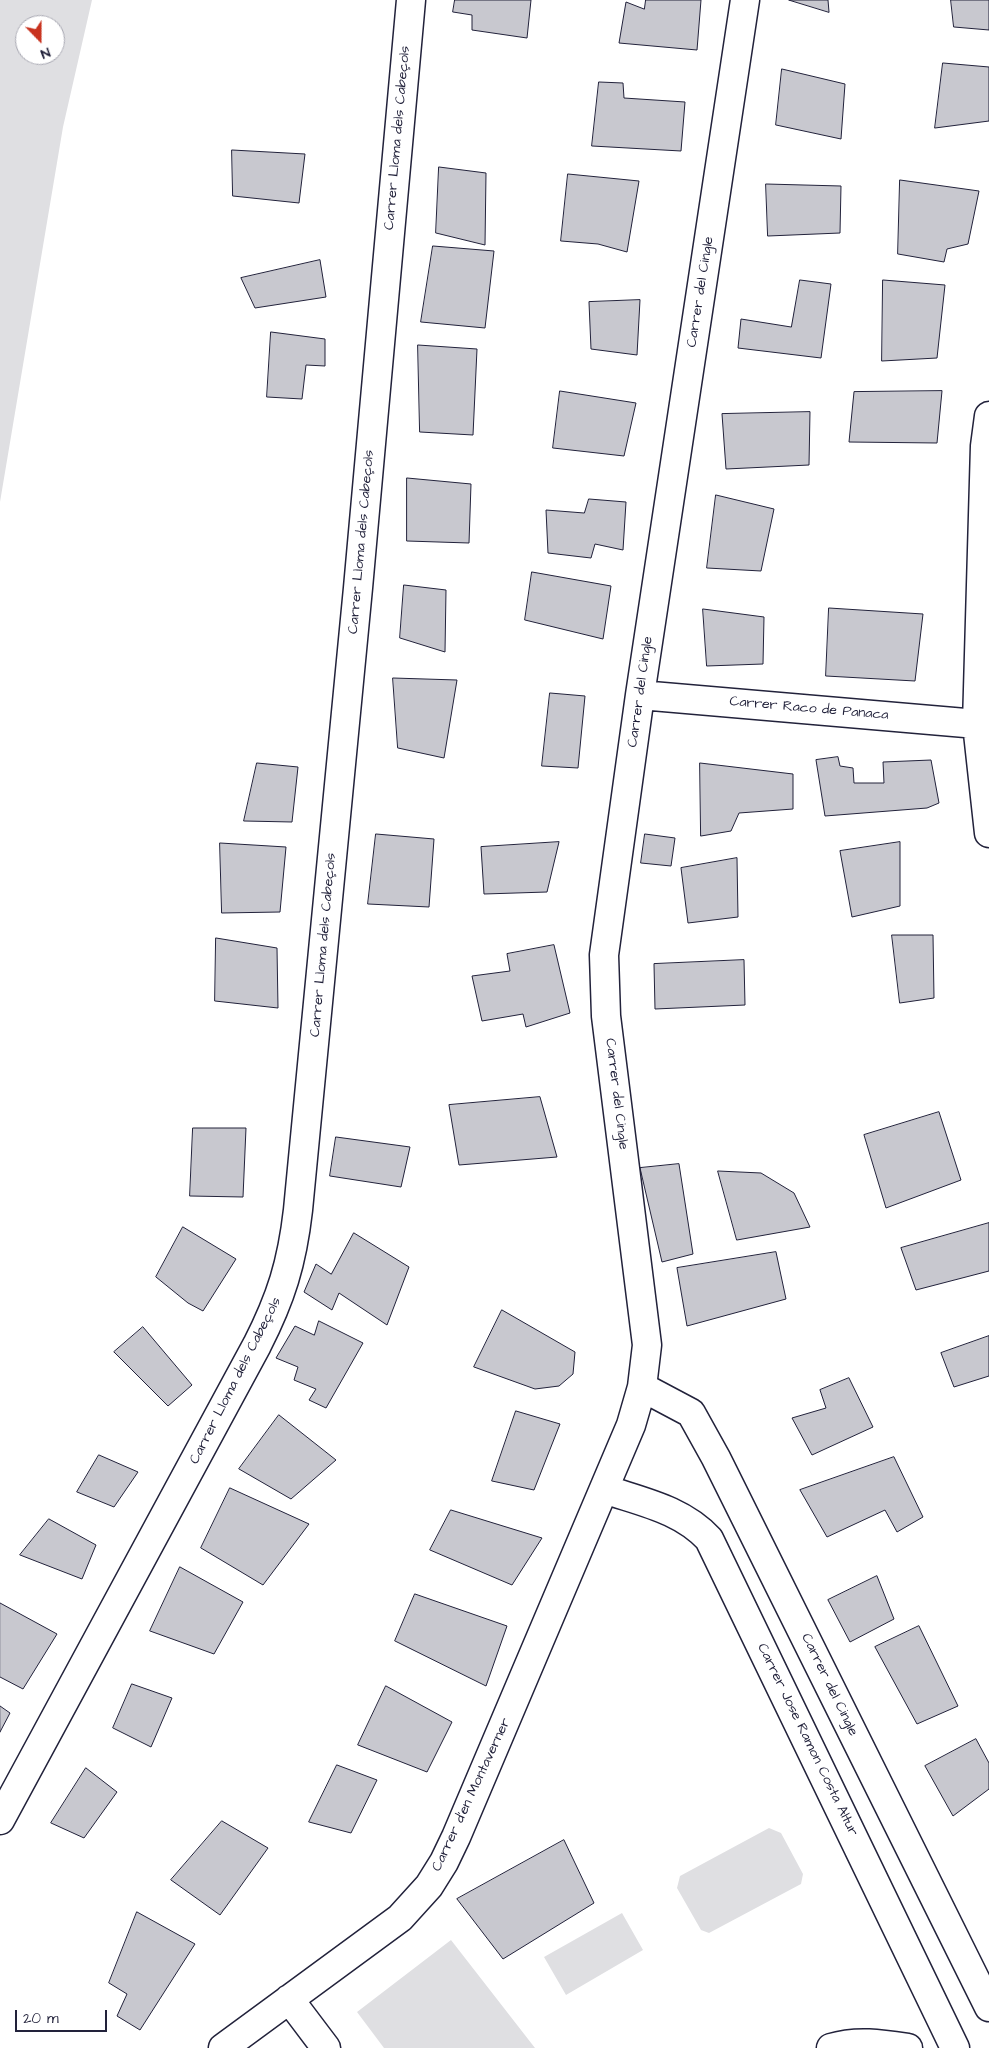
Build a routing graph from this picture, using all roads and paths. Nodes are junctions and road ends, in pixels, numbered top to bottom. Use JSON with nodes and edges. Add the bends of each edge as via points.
{"nodes":[{"id":1,"x":411,"y":0,"type":"edge"},
{"id":2,"x":745,"y":0,"type":"edge"},
{"id":3,"x":989,"y":416,"type":"edge"},
{"id":4,"x":640,"y":695,"type":"junction"},
{"id":5,"x":977,"y":724,"type":"junction"},
{"id":6,"x":989,"y":833,"type":"edge"},
{"id":7,"x":642,"y":1387,"type":"junction"},
{"id":8,"x":604,"y":1489,"type":"junction"},
{"id":9,"x":0,"y":1820,"type":"edge"},
{"id":10,"x":289,"y":1998,"type":"junction"},
{"id":11,"x":989,"y":2007,"type":"edge"},
{"id":12,"x":223,"y":2048,"type":"edge"},
{"id":13,"x":326,"y":2048,"type":"edge"},
{"id":14,"x":832,"y":2048,"type":"edge"},
{"id":15,"x":908,"y":2048,"type":"edge"},
{"id":16,"x":955,"y":2048,"type":"edge"}],
"edges":[{"from":1,"to":9,"type":"street","name":"Carrer Lloma dels Cabeçols","via":[[301,1181],[289,1267],[274,1311],[257,1345]]},
{"from":2,"to":4,"type":"street","name":"Carrer del Cingle"},
{"from":3,"to":5,"type":"street","via":[[985,446]]},
{"from":4,"to":5,"type":"street","name":"Carrer Raco de Panaca"},
{"from":4,"to":7,"type":"street","name":"Carrer del Cingle","via":[[604,955],[606,1016],[648,1345]]},
{"from":5,"to":6,"type":"street"},
{"from":7,"to":8,"type":"street","name":"Carrer del Cingle","via":[[631,1425]]},
{"from":7,"to":11,"type":"street","name":"Carrer del Cingle","via":[[691,1413],[721,1467]]},
{"from":8,"to":10,"type":"street","name":"Carrer d'en Montaverner","via":[[444,1862],[429,1886],[400,1918]]},
{"from":8,"to":16,"type":"street","name":"Carrer Jose Ramon Costa Altur","via":[[673,1512],[687,1519],[709,1540]]},
{"from":10,"to":12,"type":"street","name":"Carrer d'en Montaverner"},
{"from":10,"to":13,"type":"street"},
{"from":14,"to":15,"type":"street","via":[[875,2043]]}]}
